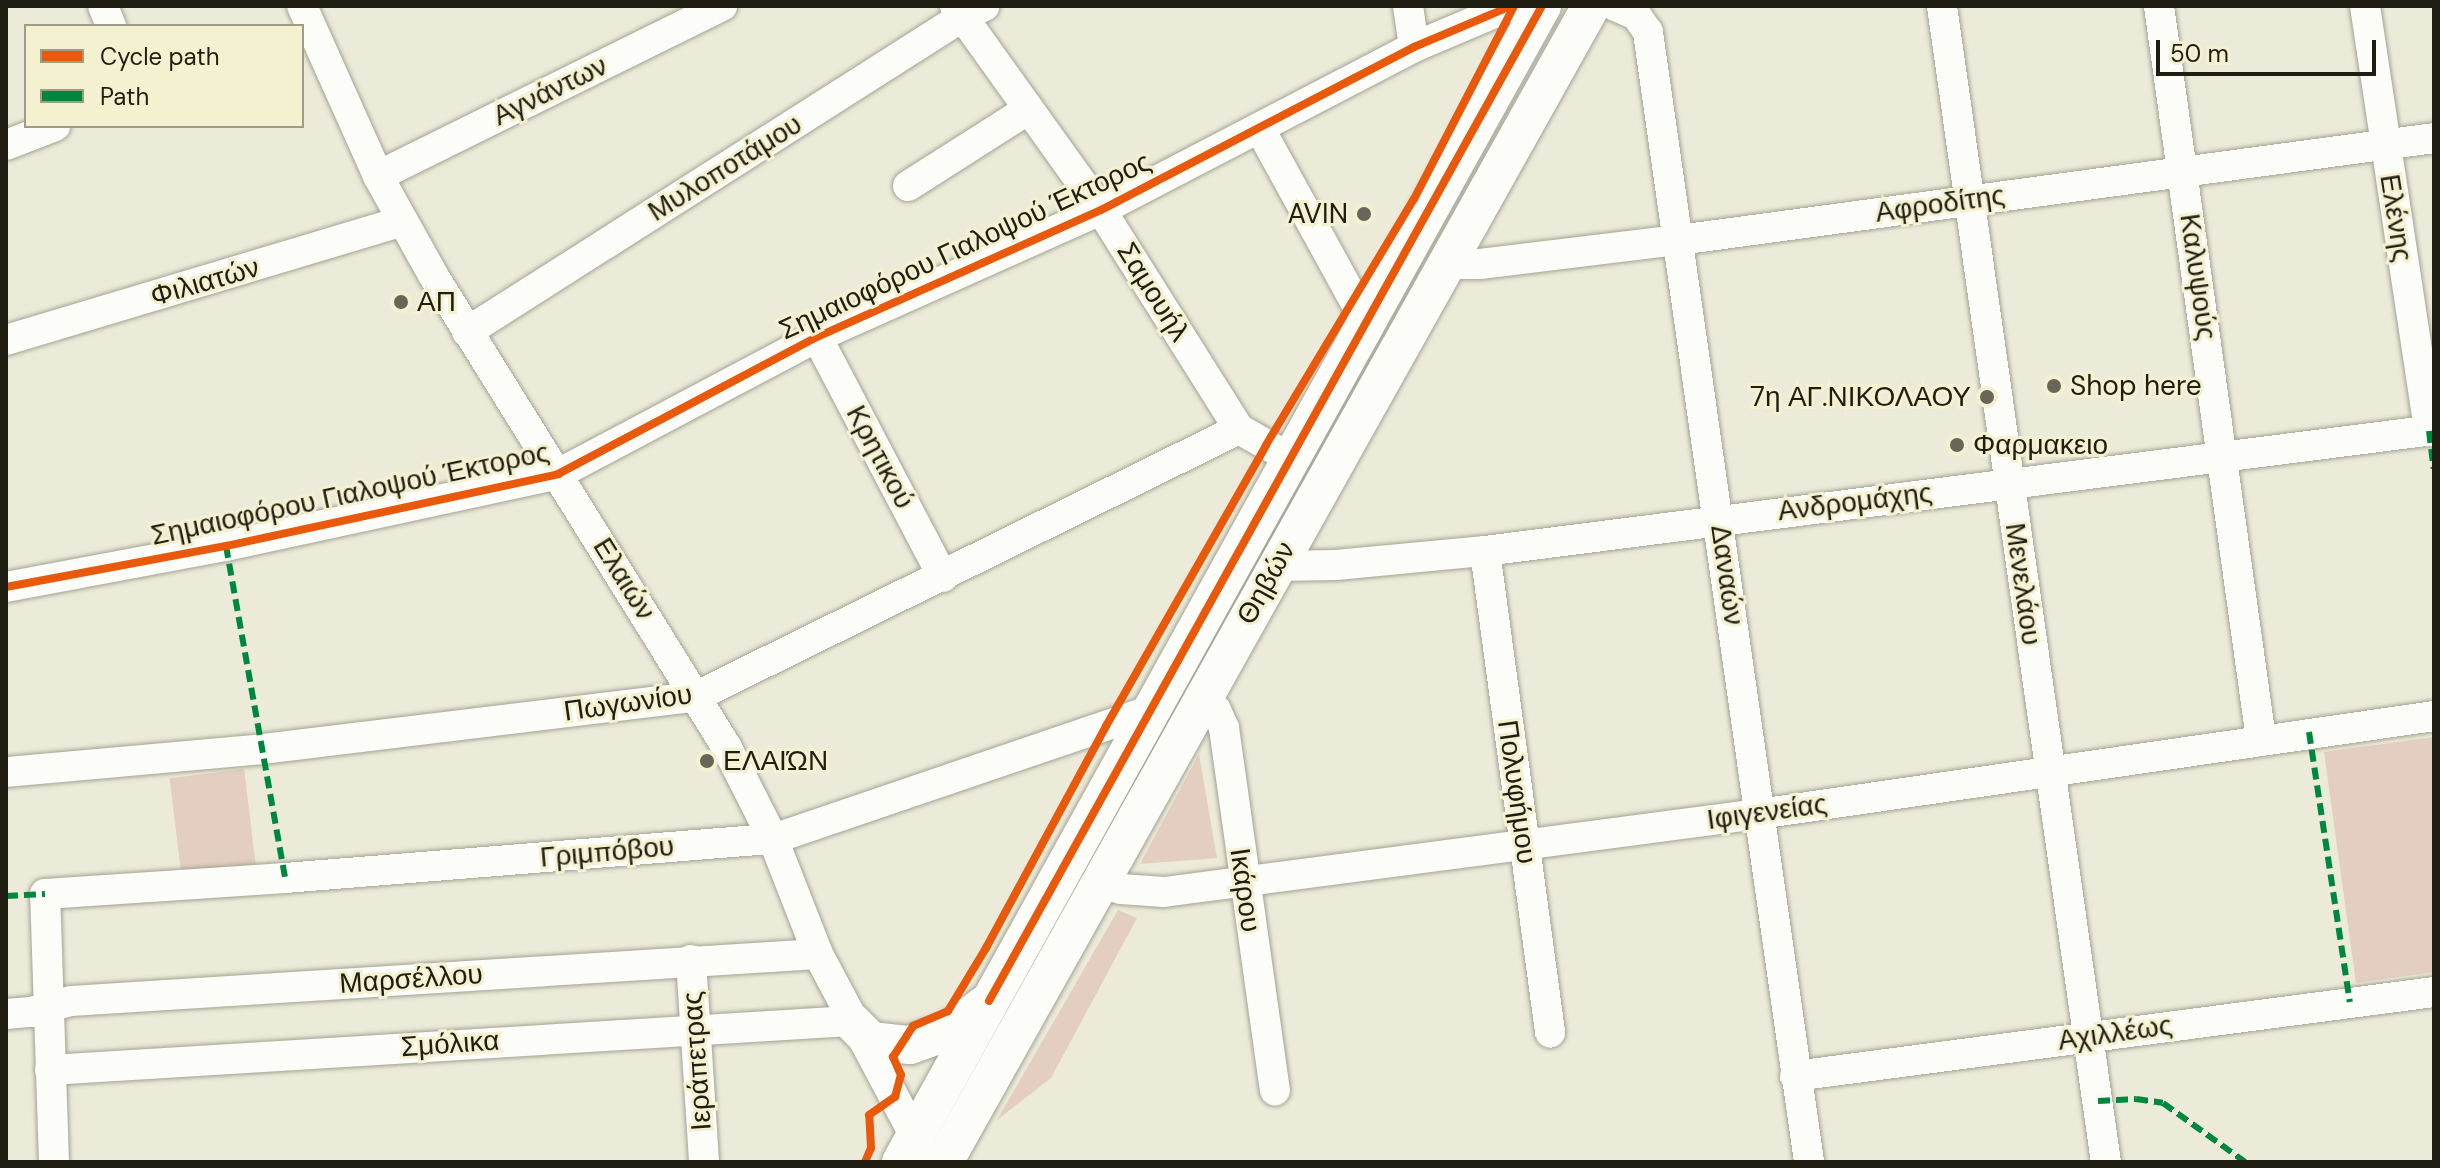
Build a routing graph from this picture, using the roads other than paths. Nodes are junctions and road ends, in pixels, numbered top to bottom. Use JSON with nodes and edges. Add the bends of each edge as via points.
{"nodes":[{"id":1,"x":722,"y":6,"type":"edge"},
{"id":2,"x":1408,"y":6,"type":"edge"},
{"id":3,"x":1511,"y":6,"type":"edge"},
{"id":4,"x":1542,"y":6,"type":"edge"},
{"id":5,"x":1591,"y":6,"type":"edge"},
{"id":6,"x":1615,"y":6,"type":"edge"},
{"id":7,"x":1942,"y":6,"type":"edge"},
{"id":8,"x":2159,"y":6,"type":"edge"},
{"id":9,"x":2365,"y":6,"type":"edge"},
{"id":10,"x":967,"y":10,"type":"edge"},
{"id":11,"x":308,"y":17,"type":"edge"},
{"id":12,"x":1414,"y":47,"type":"junction"},
{"id":13,"x":1029,"y":109,"type":"junction"},
{"id":14,"x":50,"y":128,"type":"edge"},
{"id":15,"x":1260,"y":129,"type":"junction"},
{"id":16,"x":2434,"y":138,"type":"edge"},
{"id":17,"x":6,"y":145,"type":"edge"},
{"id":18,"x":2385,"y":145,"type":"junction"},
{"id":19,"x":2184,"y":172,"type":"junction"},
{"id":20,"x":378,"y":176,"type":"junction"},
{"id":21,"x":908,"y":186,"type":"dead end"},
{"id":22,"x":1969,"y":199,"type":"junction"},
{"id":23,"x":1101,"y":210,"type":"junction"},
{"id":24,"x":402,"y":221,"type":"junction"},
{"id":25,"x":1679,"y":240,"type":"junction"},
{"id":26,"x":1446,"y":264,"type":"junction"},
{"id":27,"x":1366,"y":322,"type":"junction"},
{"id":28,"x":467,"y":332,"type":"junction"},
{"id":29,"x":817,"y":337,"type":"junction"},
{"id":30,"x":6,"y":340,"type":"edge"},
{"id":31,"x":1239,"y":429,"type":"junction"},
{"id":32,"x":2431,"y":430,"type":"edge"},
{"id":33,"x":2222,"y":457,"type":"junction"},
{"id":34,"x":1290,"y":458,"type":"junction"},
{"id":35,"x":558,"y":474,"type":"junction"},
{"id":36,"x":2009,"y":482,"type":"junction"},
{"id":37,"x":1719,"y":519,"type":"junction"},
{"id":38,"x":1485,"y":551,"type":"junction"},
{"id":39,"x":1276,"y":566,"type":"junction"},
{"id":40,"x":943,"y":577,"type":"junction"},
{"id":41,"x":6,"y":587,"type":"edge"},
{"id":42,"x":697,"y":696,"type":"junction"},
{"id":43,"x":1201,"y":698,"type":"junction"},
{"id":44,"x":1149,"y":711,"type":"junction"},
{"id":45,"x":2434,"y":716,"type":"edge"},
{"id":46,"x":2261,"y":739,"type":"junction"},
{"id":47,"x":6,"y":772,"type":"edge"},
{"id":48,"x":2050,"y":773,"type":"junction"},
{"id":49,"x":1759,"y":814,"type":"junction"},
{"id":50,"x":773,"y":839,"type":"junction"},
{"id":51,"x":1524,"y":844,"type":"junction"},
{"id":52,"x":1244,"y":881,"type":"junction"},
{"id":53,"x":1099,"y":883,"type":"junction"},
{"id":54,"x":818,"y":954,"type":"junction"},
{"id":55,"x":691,"y":960,"type":"junction"},
{"id":56,"x":2434,"y":992,"type":"edge"},
{"id":57,"x":989,"y":1001,"type":"junction"},
{"id":58,"x":48,"y":1007,"type":"junction"},
{"id":59,"x":6,"y":1014,"type":"edge"},
{"id":60,"x":851,"y":1021,"type":"junction"},
{"id":61,"x":694,"y":1028,"type":"junction"},
{"id":62,"x":1550,"y":1033,"type":"dead end"},
{"id":63,"x":2088,"y":1037,"type":"junction"},
{"id":64,"x":50,"y":1070,"type":"junction"},
{"id":65,"x":1795,"y":1076,"type":"junction"},
{"id":66,"x":1275,"y":1090,"type":"dead end"},
{"id":67,"x":915,"y":1154,"type":"edge"},
{"id":68,"x":54,"y":1162,"type":"edge"},
{"id":69,"x":704,"y":1162,"type":"edge"},
{"id":70,"x":944,"y":1162,"type":"edge"},
{"id":71,"x":1809,"y":1162,"type":"edge"},
{"id":72,"x":2106,"y":1162,"type":"edge"}],
"edges":[{"from":1,"to":20,"type":"street","name":"Αγνάντων"},
{"from":2,"to":12,"type":"street"},
{"from":3,"to":12,"type":"street","name":"Σημαιοφόρου Γιαλοψού Έκτορος"},
{"from":4,"to":27,"type":"main road","name":"Θηβών"},
{"from":5,"to":26,"type":"main road","name":"Θηβών"},
{"from":6,"to":25,"type":"street","name":"Δαναών","via":[[1636,15],[1648,32]]},
{"from":7,"to":22,"type":"street","name":"Μενελάου"},
{"from":8,"to":19,"type":"street","name":"Καλυψούς"},
{"from":9,"to":18,"type":"street","name":"Ελένης"},
{"from":10,"to":13,"type":"street","name":"Σαμουήλ"},
{"from":10,"to":28,"type":"street","name":"Μυλοποτάμου"},
{"from":11,"to":20,"type":"street","name":"Ελαιών"},
{"from":12,"to":15,"type":"street","name":"Σημαιοφόρου Γιαλοψού Έκτορος"},
{"from":13,"to":21,"type":"street"},
{"from":13,"to":23,"type":"street","name":"Σαμουήλ"},
{"from":14,"to":17,"type":"street"},
{"from":15,"to":23,"type":"street","name":"Σημαιοφόρου Γιαλοψού Έκτορος"},
{"from":15,"to":27,"type":"street"},
{"from":16,"to":18,"type":"street","name":"Αφροδίτης"},
{"from":18,"to":19,"type":"street","name":"Αφροδίτης"},
{"from":18,"to":32,"type":"street","name":"Ελένης"},
{"from":19,"to":22,"type":"street","name":"Αφροδίτης"},
{"from":19,"to":33,"type":"street","name":"Καλυψούς"},
{"from":20,"to":24,"type":"street","name":"Ελαιών"},
{"from":22,"to":25,"type":"street","name":"Αφροδίτης"},
{"from":22,"to":36,"type":"street","name":"Μενελάου"},
{"from":23,"to":29,"type":"street","name":"Σημαιοφόρου Γιαλοψού Έκτορος"},
{"from":23,"to":31,"type":"street","name":"Σαμουήλ"},
{"from":24,"to":28,"type":"street","name":"Ελαιών"},
{"from":24,"to":30,"type":"street","name":"Φιλιατών"},
{"from":25,"to":26,"type":"street","name":"Αφροδίτης"},
{"from":25,"to":37,"type":"street","name":"Δαναών"},
{"from":26,"to":39,"type":"main road","name":"Θηβών"},
{"from":27,"to":34,"type":"main road","name":"Θηβών"},
{"from":28,"to":35,"type":"street","name":"Ελαιών"},
{"from":29,"to":35,"type":"street","name":"Σημαιοφόρου Γιαλοψού Έκτορος"},
{"from":29,"to":40,"type":"street","name":"Κρητικού"},
{"from":31,"to":34,"type":"street","name":"Σαμουήλ"},
{"from":31,"to":40,"type":"street","name":"Πωγωνίου"},
{"from":32,"to":33,"type":"street","name":"Ανδρομάχης"},
{"from":33,"to":36,"type":"street","name":"Ανδρομάχης"},
{"from":33,"to":46,"type":"street","name":"Καλυψούς"},
{"from":34,"to":44,"type":"main road","name":"Θηβών"},
{"from":35,"to":41,"type":"street","name":"Σημαιοφόρου Γιαλοψού Έκτορος"},
{"from":35,"to":42,"type":"street","name":"Ελαιών"},
{"from":36,"to":37,"type":"street","name":"Ανδρομάχης"},
{"from":36,"to":48,"type":"street","name":"Μενελάου"},
{"from":37,"to":38,"type":"street","name":"Ανδρομάχης"},
{"from":37,"to":49,"type":"street","name":"Δαναών"},
{"from":38,"to":39,"type":"street","name":"Ανδρομάχης"},
{"from":38,"to":51,"type":"street","name":"Πολυφήμου"},
{"from":39,"to":43,"type":"main road","name":"Θηβών"},
{"from":40,"to":42,"type":"street","name":"Πωγωνίου"},
{"from":42,"to":47,"type":"street","name":"Πωγωνίου","via":[[262,749]]},
{"from":42,"to":50,"type":"street","name":"Ελαιών"},
{"from":43,"to":52,"type":"street","name":"Ικάρου","via":[[1222,719]]},
{"from":43,"to":53,"type":"main road","name":"Θηβών"},
{"from":44,"to":50,"type":"street","name":"Γριμπόβου"},
{"from":44,"to":57,"type":"main road","name":"Θηβών"},
{"from":45,"to":46,"type":"street","name":"Ιφιγενείας"},
{"from":46,"to":48,"type":"street","name":"Ιφιγενείας"},
{"from":48,"to":49,"type":"street","name":"Ιφιγενείας"},
{"from":48,"to":63,"type":"street","name":"Μενελάου"},
{"from":49,"to":51,"type":"street","name":"Ιφιγενείας"},
{"from":49,"to":65,"type":"street","name":"Δαναών"},
{"from":50,"to":54,"type":"street","name":"Ελαιών"},
{"from":50,"to":58,"type":"street","name":"Γριμπόβου","via":[[45,894]]},
{"from":51,"to":52,"type":"street","name":"Ιφιγενείας"},
{"from":51,"to":62,"type":"street","name":"Πολυφήμου"},
{"from":52,"to":53,"type":"street","name":"Ιφιγενείας","via":[[1164,892]]},
{"from":52,"to":66,"type":"street","name":"Ικάρου"},
{"from":53,"to":70,"type":"main road","name":"Θηβών"},
{"from":54,"to":55,"type":"street","name":"Μαρσέλλου"},
{"from":54,"to":60,"type":"street","name":"Ελαιών"},
{"from":55,"to":58,"type":"street","name":"Μαρσέλλου","via":[[71,1001]]},
{"from":55,"to":61,"type":"street","name":"Ιεράπετρας"},
{"from":56,"to":63,"type":"street","name":"Αχιλλέως"},
{"from":57,"to":60,"type":"main road","via":[[952,1030],[910,1045],[871,1041]]},
{"from":57,"to":67,"type":"main road","name":"Θηβών"},
{"from":58,"to":59,"type":"street","name":"Μαρσέλλου"},
{"from":58,"to":64,"type":"street"},
{"from":60,"to":61,"type":"street","name":"Σμόλικα"},
{"from":60,"to":67,"type":"street","name":"Ελαιών"},
{"from":61,"to":64,"type":"street","name":"Σμόλικα"},
{"from":61,"to":69,"type":"street","name":"Ιεράπετρας"},
{"from":63,"to":65,"type":"street","name":"Αχιλλέως"},
{"from":63,"to":72,"type":"street","name":"Μενελάου"},
{"from":64,"to":68,"type":"street"},
{"from":65,"to":71,"type":"street","name":"Δαναών"}]}
